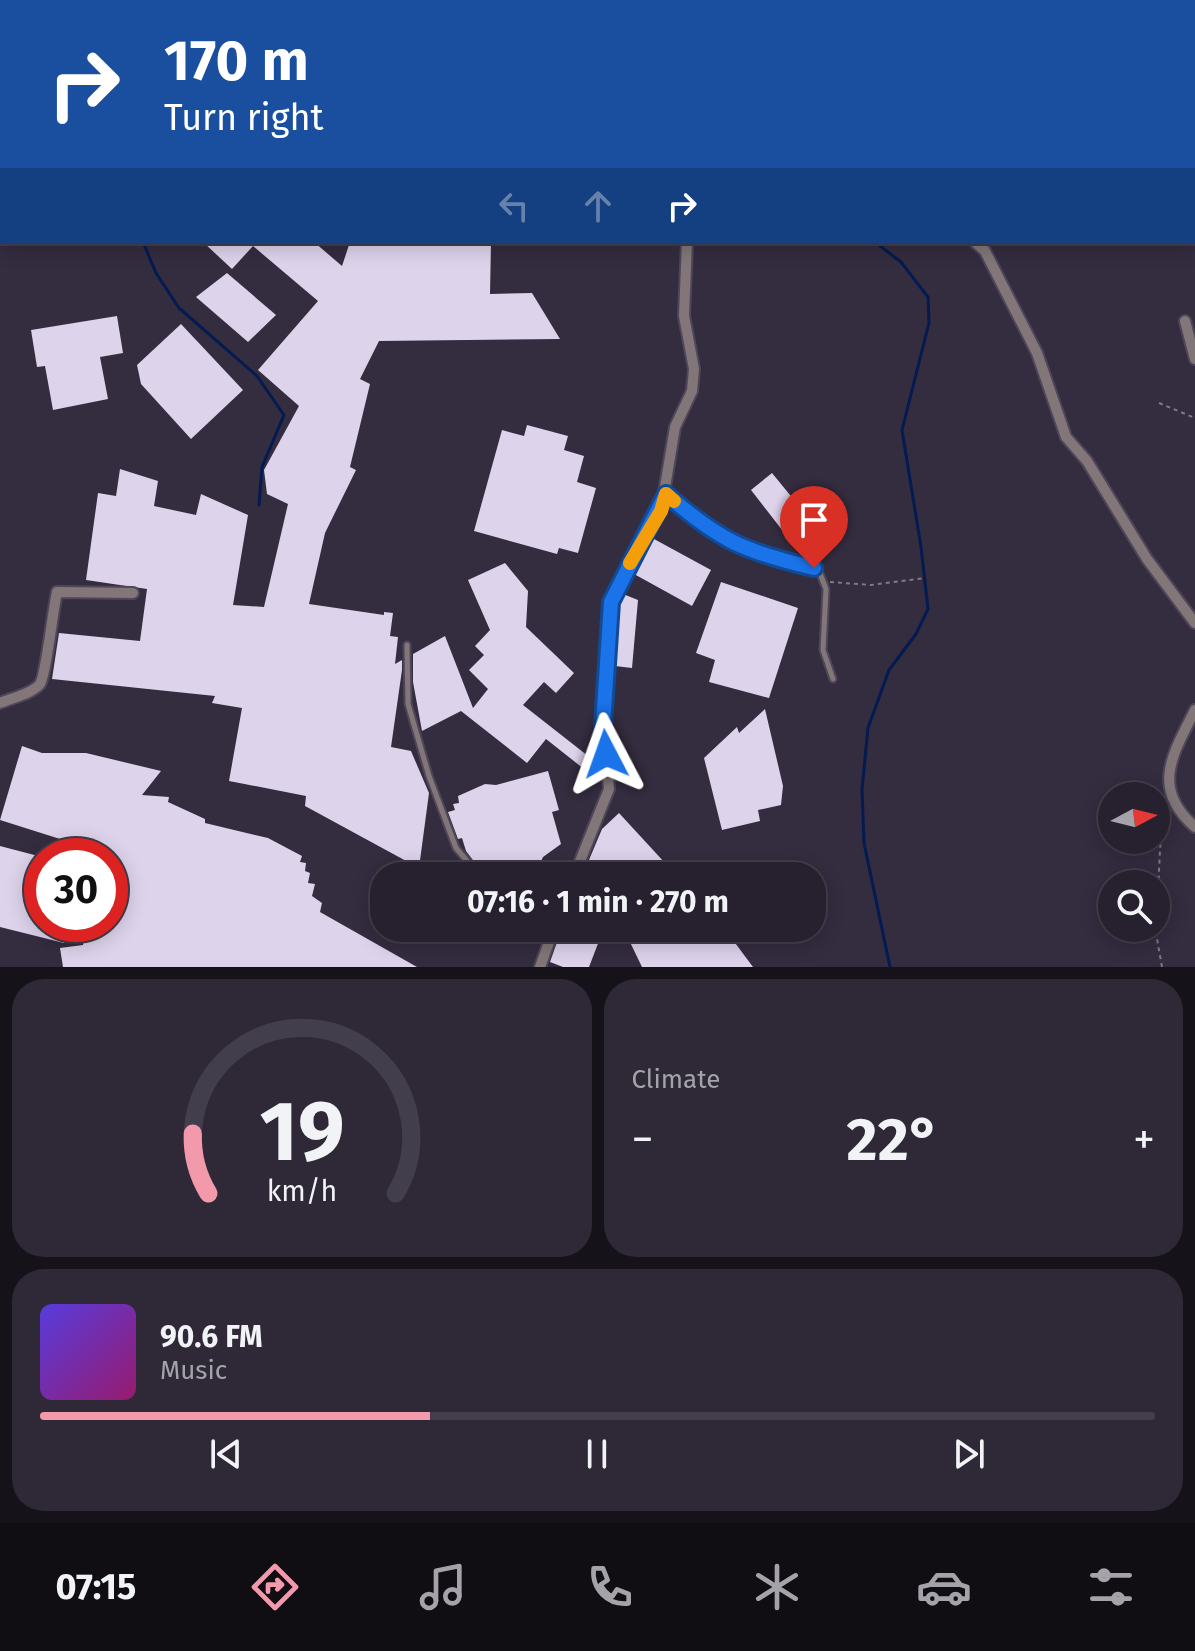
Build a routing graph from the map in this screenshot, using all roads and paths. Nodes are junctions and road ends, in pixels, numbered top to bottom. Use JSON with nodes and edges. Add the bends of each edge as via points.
{"nodes":[{"id":1,"x":687,"y":244,"type":"edge"},
{"id":2,"x":977,"y":244,"type":"edge"},
{"id":3,"x":1185,"y":321,"type":"dead end"},
{"id":4,"x":1195,"y":359,"type":"edge"},
{"id":5,"x":1159,"y":403,"type":"dead end"},
{"id":6,"x":1195,"y":418,"type":"edge"},
{"id":7,"x":666,"y":494,"type":"junction"},
{"id":8,"x":925,"y":578,"type":"dead end"},
{"id":9,"x":825,"y":581,"type":"junction"},
{"id":10,"x":133,"y":593,"type":"dead end"},
{"id":11,"x":1195,"y":623,"type":"edge"},
{"id":12,"x":407,"y":645,"type":"dead end"},
{"id":13,"x":833,"y":679,"type":"dead end"},
{"id":14,"x":0,"y":703,"type":"edge"},
{"id":15,"x":1195,"y":710,"type":"edge"},
{"id":16,"x":1174,"y":800,"type":"junction"},
{"id":17,"x":1195,"y":827,"type":"edge"},
{"id":18,"x":468,"y":862,"type":"edge"},
{"id":19,"x":580,"y":862,"type":"edge"},
{"id":20,"x":549,"y":942,"type":"edge"},
{"id":21,"x":540,"y":967,"type":"edge"},
{"id":22,"x":1162,"y":967,"type":"edge"}],
"edges":[{"from":1,"to":7,"type":"street","via":[[684,316],[694,369],[692,391],[675,427]]},
{"from":2,"to":11,"type":"street","via":[[1037,353],[1066,437]]},
{"from":3,"to":4,"type":"street"},
{"from":5,"to":6,"type":"path"},
{"from":7,"to":9,"type":"lane","via":[[732,544],[814,568]]},
{"from":7,"to":19,"type":"street","via":[[611,602],[603,725],[609,789]]},
{"from":8,"to":9,"type":"path","via":[[871,585]]},
{"from":9,"to":13,"type":"lane","via":[[823,650]]},
{"from":10,"to":14,"type":"street","via":[[57,592],[45,673],[38,687]]},
{"from":12,"to":18,"type":"lane","via":[[408,704],[456,848]]},
{"from":15,"to":16,"type":"street","via":[[1168,771],[1167,786]]},
{"from":16,"to":17,"type":"street"},
{"from":16,"to":22,"type":"path","via":[[1162,809],[1156,933]]},
{"from":20,"to":21,"type":"street"}]}
